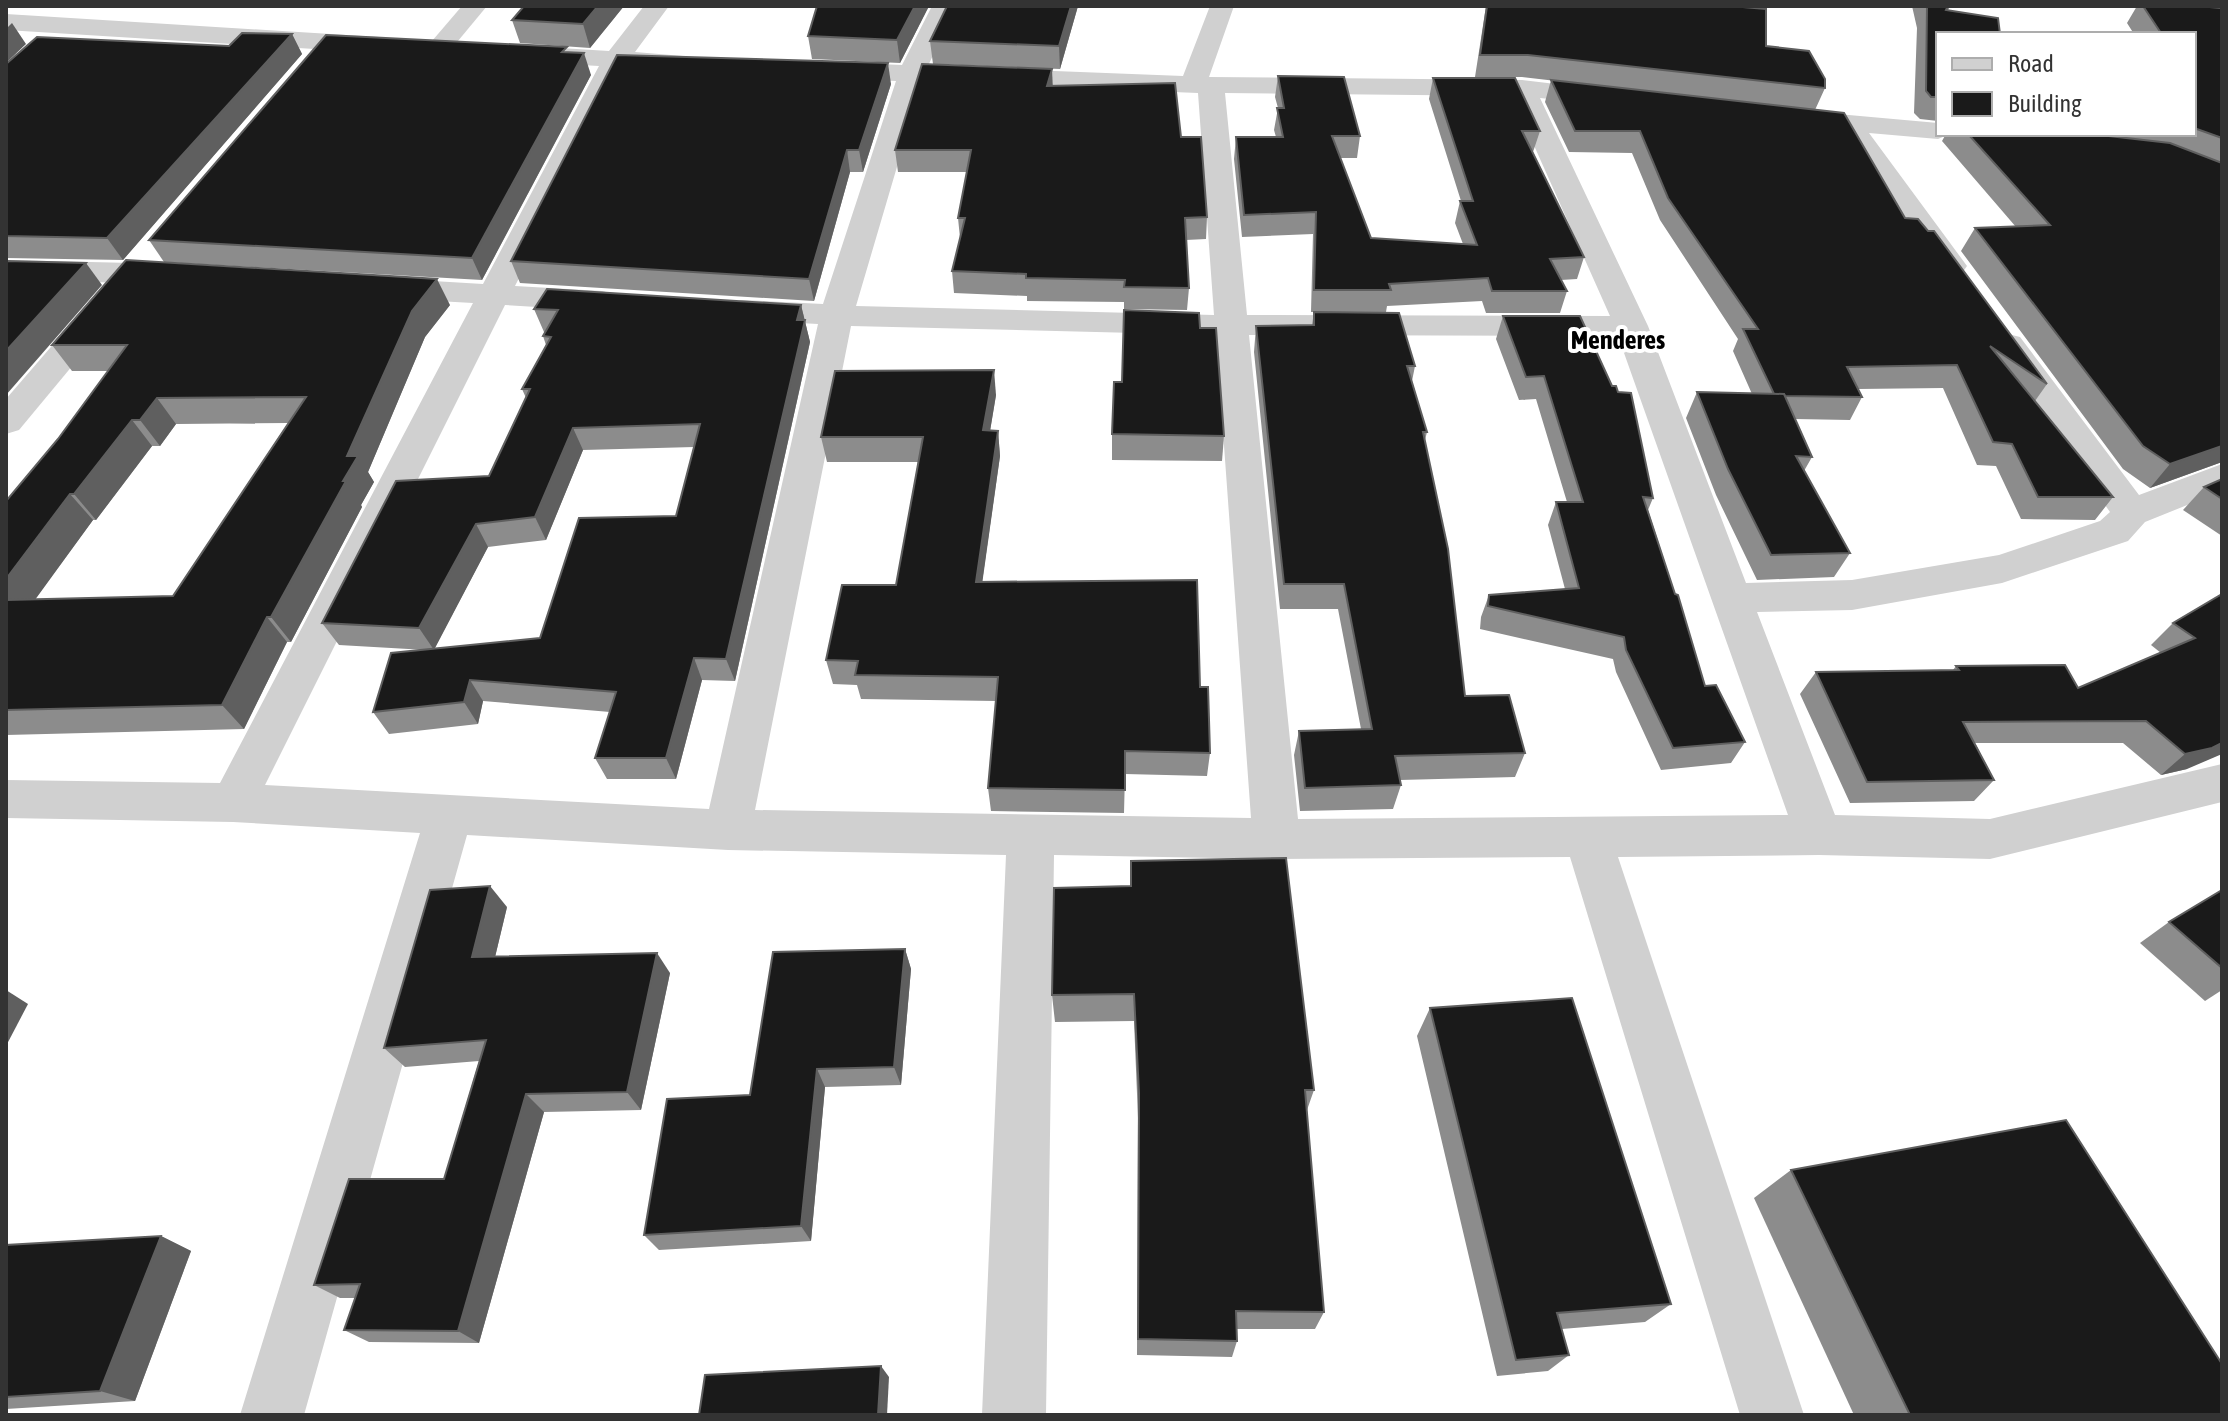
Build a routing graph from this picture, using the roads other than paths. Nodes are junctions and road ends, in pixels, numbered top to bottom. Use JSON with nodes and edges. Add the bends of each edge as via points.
{"nodes":[{"id":1,"x":475,"y":6,"type":"edge"},
{"id":2,"x":657,"y":6,"type":"edge"},
{"id":3,"x":944,"y":6,"type":"edge"},
{"id":4,"x":1222,"y":6,"type":"edge"},
{"id":5,"x":6,"y":22,"type":"edge"},
{"id":6,"x":67,"y":25,"type":"junction"},
{"id":7,"x":331,"y":42,"type":"junction"},
{"id":8,"x":439,"y":48,"type":"junction"},
{"id":9,"x":471,"y":50,"type":"edge"},
{"id":10,"x":503,"y":52,"type":"edge"},
{"id":11,"x":36,"y":53,"type":"edge"},
{"id":12,"x":615,"y":60,"type":"junction"},
{"id":13,"x":693,"y":63,"type":"edge"},
{"id":14,"x":310,"y":67,"type":"edge"},
{"id":15,"x":802,"y":68,"type":"edge"},
{"id":16,"x":911,"y":74,"type":"junction"},
{"id":17,"x":1202,"y":86,"type":"junction"},
{"id":18,"x":1522,"y":88,"type":"junction"},
{"id":19,"x":1626,"y":99,"type":"edge"},
{"id":20,"x":1774,"y":116,"type":"edge"},
{"id":21,"x":1849,"y":125,"type":"junction"},
{"id":22,"x":1936,"y":131,"type":"edge"},
{"id":23,"x":144,"y":259,"type":"junction"},
{"id":24,"x":6,"y":270,"type":"edge"},
{"id":25,"x":212,"y":276,"type":"edge"},
{"id":26,"x":353,"y":286,"type":"edge"},
{"id":27,"x":494,"y":295,"type":"junction"},
{"id":28,"x":634,"y":303,"type":"edge"},
{"id":29,"x":712,"y":308,"type":"edge"},
{"id":30,"x":836,"y":316,"type":"junction"},
{"id":31,"x":1233,"y":326,"type":"junction"},
{"id":32,"x":1631,"y":326,"type":"junction"},
{"id":33,"x":6,"y":422,"type":"edge"},
{"id":34,"x":2222,"y":477,"type":"edge"},
{"id":35,"x":2131,"y":513,"type":"junction"},
{"id":36,"x":1731,"y":598,"type":"junction"},
{"id":37,"x":2222,"y":783,"type":"edge"},
{"id":38,"x":6,"y":799,"type":"edge"},
{"id":39,"x":233,"y":803,"type":"junction"},
{"id":40,"x":449,"y":815,"type":"junction"},
{"id":41,"x":728,"y":830,"type":"junction"},
{"id":42,"x":1031,"y":835,"type":"junction"},
{"id":43,"x":1819,"y":835,"type":"junction"},
{"id":44,"x":1588,"y":837,"type":"junction"},
{"id":45,"x":1276,"y":839,"type":"junction"},
{"id":46,"x":272,"y":1415,"type":"edge"},
{"id":47,"x":1014,"y":1415,"type":"edge"},
{"id":48,"x":1772,"y":1415,"type":"edge"}],
"edges":[{"from":1,"to":8,"type":"street"},
{"from":2,"to":12,"type":"street"},
{"from":3,"to":16,"type":"street"},
{"from":4,"to":17,"type":"street"},
{"from":5,"to":6,"type":"street"},
{"from":6,"to":7,"type":"street"},
{"from":6,"to":11,"type":"street"},
{"from":7,"to":8,"type":"street"},
{"from":7,"to":14,"type":"street"},
{"from":8,"to":9,"type":"street"},
{"from":10,"to":12,"type":"street"},
{"from":12,"to":13,"type":"street"},
{"from":12,"to":27,"type":"street"},
{"from":15,"to":16,"type":"street"},
{"from":16,"to":17,"type":"street"},
{"from":16,"to":30,"type":"street"},
{"from":17,"to":18,"type":"street"},
{"from":17,"to":31,"type":"street"},
{"from":18,"to":19,"type":"street"},
{"from":18,"to":32,"type":"street"},
{"from":20,"to":21,"type":"street"},
{"from":21,"to":22,"type":"street"},
{"from":21,"to":35,"type":"street"},
{"from":23,"to":24,"type":"street"},
{"from":23,"to":25,"type":"street"},
{"from":23,"to":33,"type":"street"},
{"from":26,"to":27,"type":"street"},
{"from":27,"to":28,"type":"street"},
{"from":27,"to":39,"type":"street"},
{"from":29,"to":30,"type":"street"},
{"from":30,"to":31,"type":"street"},
{"from":30,"to":41,"type":"street"},
{"from":31,"to":32,"type":"street"},
{"from":31,"to":45,"type":"street"},
{"from":32,"to":36,"type":"street"},
{"from":34,"to":35,"type":"street"},
{"from":35,"to":36,"type":"street","via":[[2114,531],[2002,569],[1852,595]]},
{"from":36,"to":43,"type":"street"},
{"from":37,"to":43,"type":"street","via":[[1990,839]]},
{"from":38,"to":39,"type":"street"},
{"from":39,"to":40,"type":"street"},
{"from":40,"to":41,"type":"street"},
{"from":40,"to":46,"type":"street"},
{"from":41,"to":42,"type":"street"},
{"from":42,"to":45,"type":"street"},
{"from":42,"to":47,"type":"street"},
{"from":43,"to":44,"type":"street"},
{"from":44,"to":45,"type":"street"},
{"from":44,"to":48,"type":"street"}]}
